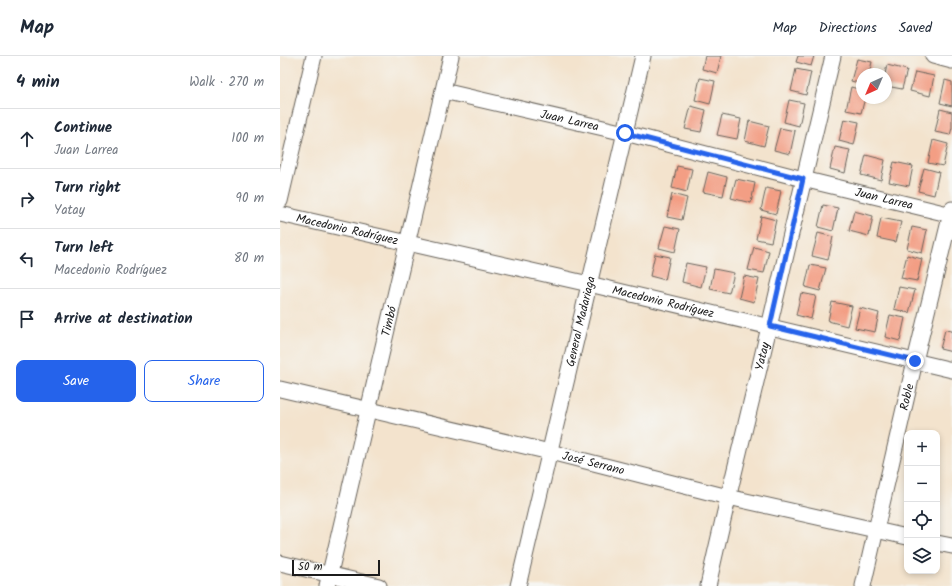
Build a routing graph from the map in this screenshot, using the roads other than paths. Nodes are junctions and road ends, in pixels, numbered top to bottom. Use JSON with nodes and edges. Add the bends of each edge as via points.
{"nodes":[{"id":1,"x":314,"y":56,"type":"edge"},
{"id":2,"x":451,"y":56,"type":"edge"},
{"id":3,"x":642,"y":56,"type":"edge"},
{"id":4,"x":833,"y":56,"type":"edge"},
{"id":5,"x":932,"y":56,"type":"edge"},
{"id":6,"x":952,"y":61,"type":"edge"},
{"id":7,"x":443,"y":91,"type":"junction"},
{"id":8,"x":625,"y":133,"type":"junction"},
{"id":9,"x":803,"y":179,"type":"junction"},
{"id":10,"x":280,"y":201,"type":"edge"},
{"id":11,"x":952,"y":212,"type":"edge"},
{"id":12,"x":280,"y":214,"type":"edge"},
{"id":13,"x":408,"y":243,"type":"junction"},
{"id":14,"x":589,"y":284,"type":"junction"},
{"id":15,"x":770,"y":326,"type":"junction"},
{"id":16,"x":915,"y":361,"type":"junction"},
{"id":17,"x":952,"y":370,"type":"edge"},
{"id":18,"x":280,"y":389,"type":"edge"},
{"id":19,"x":369,"y":409,"type":"junction"},
{"id":20,"x":550,"y":452,"type":"junction"},
{"id":21,"x":728,"y":496,"type":"junction"},
{"id":22,"x":876,"y":530,"type":"junction"},
{"id":23,"x":904,"y":536,"type":"edge"},
{"id":24,"x":940,"y":544,"type":"edge"},
{"id":25,"x":952,"y":546,"type":"edge"},
{"id":26,"x":280,"y":563,"type":"edge"},
{"id":27,"x":328,"y":580,"type":"edge"},
{"id":28,"x":379,"y":586,"type":"edge"},
{"id":29,"x":518,"y":586,"type":"edge"},
{"id":30,"x":708,"y":586,"type":"edge"},
{"id":31,"x":863,"y":586,"type":"edge"}],
"edges":[{"from":1,"to":10,"type":"street"},
{"from":2,"to":7,"type":"street","name":"Timbó"},
{"from":3,"to":8,"type":"street","name":"General Madariaga"},
{"from":4,"to":9,"type":"street","name":"Yatay"},
{"from":5,"to":6,"type":"street"},
{"from":7,"to":8,"type":"street","name":"Juan Larrea"},
{"from":7,"to":13,"type":"street","name":"Timbó"},
{"from":8,"to":9,"type":"street","name":"Juan Larrea"},
{"from":8,"to":14,"type":"street","name":"General Madariaga"},
{"from":9,"to":11,"type":"street","name":"Juan Larrea"},
{"from":9,"to":15,"type":"street","name":"Yatay"},
{"from":11,"to":16,"type":"street","name":"Roble"},
{"from":12,"to":13,"type":"street","name":"Macedonio Rodríguez"},
{"from":13,"to":14,"type":"street","name":"Macedonio Rodríguez"},
{"from":13,"to":19,"type":"street","name":"Timbó"},
{"from":14,"to":15,"type":"street","name":"Macedonio Rodríguez"},
{"from":14,"to":20,"type":"street","name":"General Madariaga"},
{"from":15,"to":16,"type":"street","name":"Macedonio Rodríguez"},
{"from":15,"to":21,"type":"street","name":"Yatay"},
{"from":16,"to":17,"type":"street","name":"Macedonio Rodríguez"},
{"from":16,"to":22,"type":"street","name":"Roble"},
{"from":18,"to":19,"type":"street","name":"José Serrano"},
{"from":19,"to":20,"type":"street","name":"José Serrano"},
{"from":19,"to":27,"type":"street","name":"Timbó"},
{"from":20,"to":21,"type":"street","name":"José Serrano"},
{"from":20,"to":29,"type":"street","name":"General Madariaga"},
{"from":21,"to":22,"type":"street","name":"José Serrano"},
{"from":21,"to":30,"type":"street","name":"Yatay"},
{"from":22,"to":23,"type":"street","name":"José Serrano"},
{"from":22,"to":31,"type":"street","name":"Roble"},
{"from":24,"to":25,"type":"street"},
{"from":26,"to":27,"type":"street"},
{"from":27,"to":28,"type":"street"}]}
